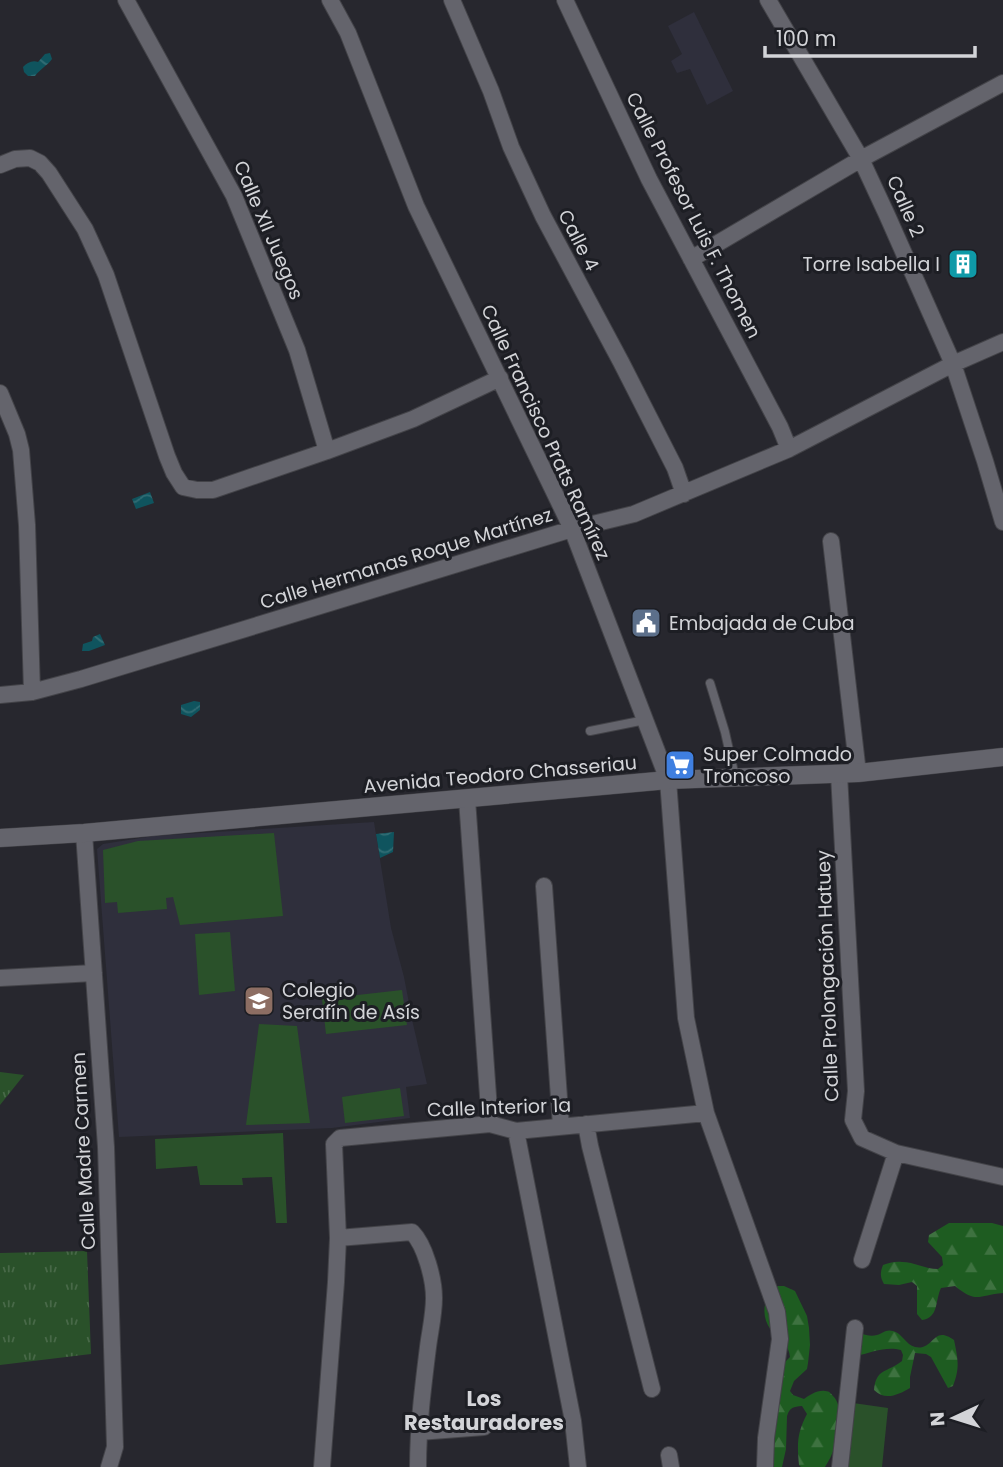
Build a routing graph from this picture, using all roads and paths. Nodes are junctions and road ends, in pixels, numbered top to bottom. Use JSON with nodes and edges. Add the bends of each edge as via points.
{"nodes":[{"id":1,"x":126,"y":0,"type":"edge"},
{"id":2,"x":330,"y":0,"type":"edge"},
{"id":3,"x":452,"y":0,"type":"edge"},
{"id":4,"x":565,"y":0,"type":"edge"},
{"id":5,"x":768,"y":0,"type":"edge"},
{"id":6,"x":1003,"y":83,"type":"edge"},
{"id":7,"x":862,"y":159,"type":"junction"},
{"id":8,"x":0,"y":165,"type":"edge"},
{"id":9,"x":691,"y":259,"type":"junction"},
{"id":10,"x":1003,"y":342,"type":"edge"},
{"id":11,"x":953,"y":364,"type":"junction"},
{"id":12,"x":500,"y":378,"type":"junction"},
{"id":13,"x":0,"y":393,"type":"edge"},
{"id":14,"x":789,"y":449,"type":"junction"},
{"id":15,"x":327,"y":451,"type":"junction"},
{"id":16,"x":684,"y":494,"type":"junction"},
{"id":17,"x":1003,"y":522,"type":"edge"},
{"id":18,"x":572,"y":529,"type":"junction"},
{"id":19,"x":831,"y":541,"type":"dead end"},
{"id":20,"x":710,"y":683,"type":"dead end"},
{"id":21,"x":32,"y":692,"type":"junction"},
{"id":22,"x":0,"y":695,"type":"edge"},
{"id":23,"x":645,"y":720,"type":"junction"},
{"id":24,"x":590,"y":731,"type":"dead end"},
{"id":25,"x":1003,"y":757,"type":"edge"},
{"id":26,"x":858,"y":773,"type":"junction"},
{"id":27,"x":839,"y":774,"type":"junction"},
{"id":28,"x":735,"y":777,"type":"junction"},
{"id":29,"x":668,"y":780,"type":"junction"},
{"id":30,"x":467,"y":799,"type":"junction"},
{"id":31,"x":84,"y":833,"type":"junction"},
{"id":32,"x":0,"y":838,"type":"edge"},
{"id":33,"x":544,"y":886,"type":"dead end"},
{"id":34,"x":94,"y":973,"type":"junction"},
{"id":35,"x":0,"y":978,"type":"edge"},
{"id":36,"x":706,"y":1113,"type":"junction"},
{"id":37,"x":490,"y":1124,"type":"junction"},
{"id":38,"x":586,"y":1124,"type":"junction"},
{"id":39,"x":561,"y":1126,"type":"junction"},
{"id":40,"x":516,"y":1130,"type":"junction"},
{"id":41,"x":896,"y":1153,"type":"junction"},
{"id":42,"x":1003,"y":1177,"type":"edge"},
{"id":43,"x":338,"y":1238,"type":"junction"},
{"id":44,"x":862,"y":1260,"type":"dead end"},
{"id":45,"x":855,"y":1328,"type":"dead end"},
{"id":46,"x":652,"y":1388,"type":"dead end"},
{"id":47,"x":484,"y":1427,"type":"dead end"},
{"id":48,"x":419,"y":1432,"type":"junction"},
{"id":49,"x":109,"y":1467,"type":"edge"},
{"id":50,"x":322,"y":1467,"type":"edge"},
{"id":51,"x":418,"y":1467,"type":"edge"},
{"id":52,"x":578,"y":1467,"type":"edge"},
{"id":53,"x":765,"y":1467,"type":"edge"},
{"id":54,"x":840,"y":1467,"type":"edge"}],
"edges":[{"from":1,"to":15,"type":"street","name":"Calle XII Juegos","via":[[234,196],[297,350]]},
{"from":2,"to":12,"type":"street","name":"Calle Francisco Prats Ramírez","via":[[348,33],[416,206]]},
{"from":3,"to":16,"type":"street","name":"Calle 4","via":[[543,216],[663,444]]},
{"from":4,"to":9,"type":"street","name":"Calle Profesor Luis F. Thomen"},
{"from":5,"to":7,"type":"street","name":"Calle 2"},
{"from":6,"to":7,"type":"street"},
{"from":7,"to":9,"type":"street"},
{"from":7,"to":11,"type":"street","name":"Calle 2"},
{"from":8,"to":15,"type":"street","via":[[30,158],[40,163],[85,229],[124,323],[167,456],[183,487],[213,490]]},
{"from":9,"to":14,"type":"street","name":"Calle Profesor Luis F. Thomen"},
{"from":10,"to":11,"type":"street","name":"Calle Hermanas Roque Martínez"},
{"from":11,"to":14,"type":"street","name":"Calle Hermanas Roque Martínez"},
{"from":11,"to":17,"type":"street","name":"Calle 2"},
{"from":12,"to":15,"type":"street","via":[[413,419]]},
{"from":12,"to":18,"type":"street","name":"Calle Francisco Prats Ramírez"},
{"from":13,"to":21,"type":"street","via":[[21,450]]},
{"from":14,"to":16,"type":"street","name":"Calle Hermanas Roque Martínez"},
{"from":16,"to":18,"type":"street","name":"Calle Hermanas Roque Martínez","via":[[634,514]]},
{"from":18,"to":21,"type":"street","name":"Calle Hermanas Roque Martínez"},
{"from":18,"to":23,"type":"street","name":"Calle Francisco Prats Ramírez"},
{"from":19,"to":26,"type":"street"},
{"from":20,"to":28,"type":"lane"},
{"from":21,"to":22,"type":"street","name":"Calle Hermanas Roque Martínez"},
{"from":23,"to":24,"type":"lane"},
{"from":23,"to":29,"type":"street","name":"Calle Francisco Prats Ramírez"},
{"from":25,"to":26,"type":"street","name":"Avenida Teodoro Chasseriau"},
{"from":26,"to":27,"type":"street","name":"Avenida Teodoro Chasseriau"},
{"from":27,"to":28,"type":"street","name":"Avenida Teodoro Chasseriau"},
{"from":27,"to":41,"type":"street","name":"Calle Prolongación Hatuey","via":[[856,1091],[853,1120],[862,1139]]},
{"from":28,"to":29,"type":"street","name":"Avenida Teodoro Chasseriau"},
{"from":29,"to":30,"type":"street","name":"Avenida Teodoro Chasseriau"},
{"from":29,"to":36,"type":"street","name":"Calle Francisco Prats Ramírez","via":[[686,1018]]},
{"from":30,"to":31,"type":"street","name":"Avenida Teodoro Chasseriau"},
{"from":30,"to":37,"type":"street"},
{"from":31,"to":32,"type":"street","name":"Avenida Teodoro Chasseriau"},
{"from":31,"to":34,"type":"street","name":"Calle Madre Carmen"},
{"from":33,"to":39,"type":"street"},
{"from":34,"to":35,"type":"street"},
{"from":34,"to":49,"type":"street","name":"Calle Madre Carmen","via":[[106,1147],[115,1447]]},
{"from":36,"to":38,"type":"street","name":"Calle Interior 1a"},
{"from":36,"to":53,"type":"street","name":"Calle Francisco Prats Ramírez","via":[[777,1312],[780,1339]]},
{"from":37,"to":40,"type":"street","name":"Calle Interior 1a"},
{"from":37,"to":43,"type":"street","name":"Calle Interior 1a","via":[[336,1140]]},
{"from":38,"to":39,"type":"street","name":"Calle Interior 1a"},
{"from":38,"to":46,"type":"street"},
{"from":39,"to":40,"type":"street","name":"Calle Interior 1a"},
{"from":40,"to":52,"type":"street"},
{"from":41,"to":42,"type":"street","name":"Calle Prolongación Hatuey"},
{"from":41,"to":44,"type":"street"},
{"from":43,"to":48,"type":"street","via":[[412,1231],[419,1238],[434,1308]]},
{"from":43,"to":50,"type":"street"},
{"from":45,"to":54,"type":"street"},
{"from":47,"to":48,"type":"street"},
{"from":48,"to":51,"type":"street"}]}
